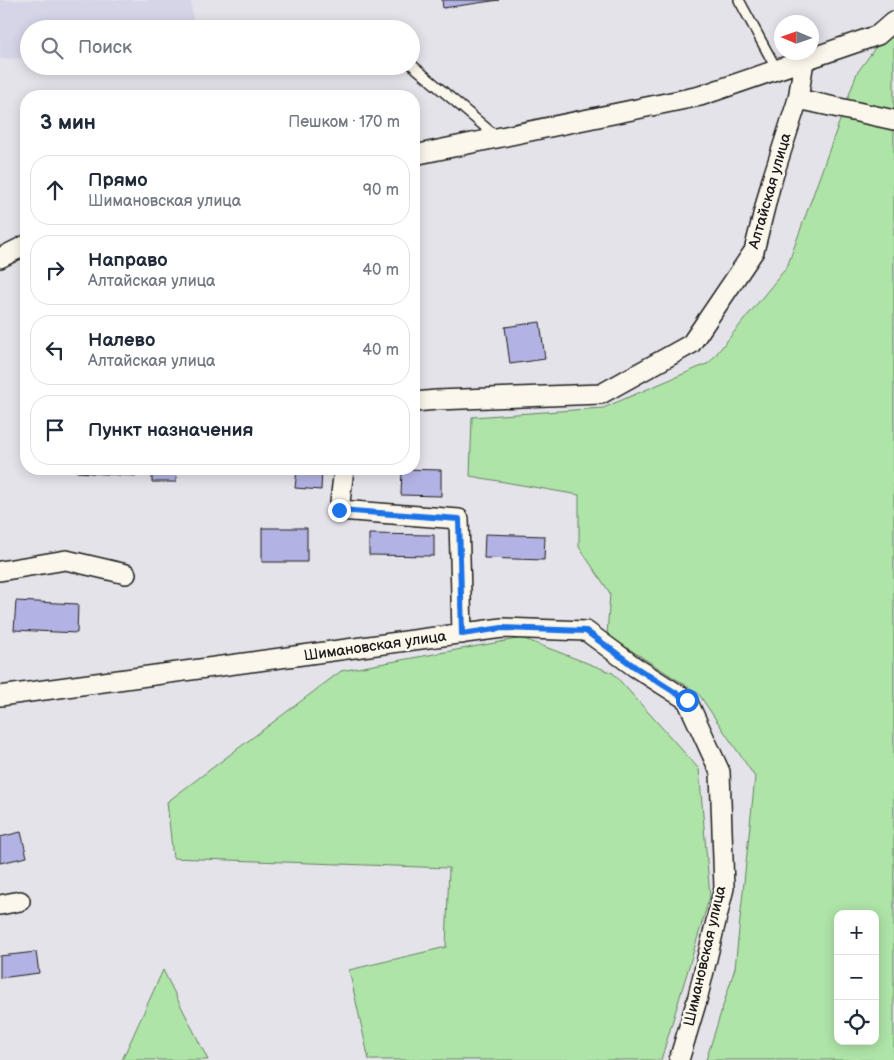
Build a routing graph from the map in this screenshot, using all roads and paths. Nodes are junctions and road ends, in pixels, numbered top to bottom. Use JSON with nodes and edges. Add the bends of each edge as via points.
{"nodes":[{"id":1,"x":739,"y":0,"type":"edge"},
{"id":2,"x":894,"y":20,"type":"edge"},
{"id":3,"x":804,"y":61,"type":"junction"},
{"id":4,"x":778,"y":70,"type":"junction"},
{"id":5,"x":420,"y":72,"type":"edge"},
{"id":6,"x":798,"y":99,"type":"junction"},
{"id":7,"x":894,"y":120,"type":"edge"},
{"id":8,"x":498,"y":138,"type":"junction"},
{"id":9,"x":420,"y":154,"type":"edge"},
{"id":10,"x":20,"y":248,"type":"edge"},
{"id":11,"x":0,"y":258,"type":"edge"},
{"id":12,"x":420,"y":402,"type":"edge"},
{"id":13,"x":343,"y":475,"type":"edge"},
{"id":14,"x":0,"y":571,"type":"edge"},
{"id":15,"x":126,"y":574,"type":"dead end"},
{"id":16,"x":462,"y":634,"type":"junction"},
{"id":17,"x":0,"y":696,"type":"edge"},
{"id":18,"x":20,"y":901,"type":"dead end"},
{"id":19,"x":0,"y":905,"type":"edge"},
{"id":20,"x":679,"y":1060,"type":"edge"}],
"edges":[{"from":1,"to":4,"type":"lane"},
{"from":2,"to":3,"type":"street","via":[[878,35]]},
{"from":3,"to":4,"type":"street"},
{"from":3,"to":6,"type":"street","name":"Алтайская улица"},
{"from":4,"to":8,"type":"street","via":[[700,96]]},
{"from":5,"to":8,"type":"lane"},
{"from":6,"to":7,"type":"street"},
{"from":6,"to":12,"type":"street","name":"Алтайская улица","via":[[771,183],[754,251],[691,344],[601,394]]},
{"from":8,"to":9,"type":"street"},
{"from":10,"to":11,"type":"street"},
{"from":13,"to":16,"type":"street","via":[[339,510],[459,519]]},
{"from":14,"to":15,"type":"street","via":[[66,560]]},
{"from":16,"to":17,"type":"street","name":"Шимановская улица"},
{"from":16,"to":20,"type":"street","name":"Шимановская улица","via":[[502,628],[586,631],[687,700],[720,772],[724,888]]},
{"from":18,"to":19,"type":"street"}]}
